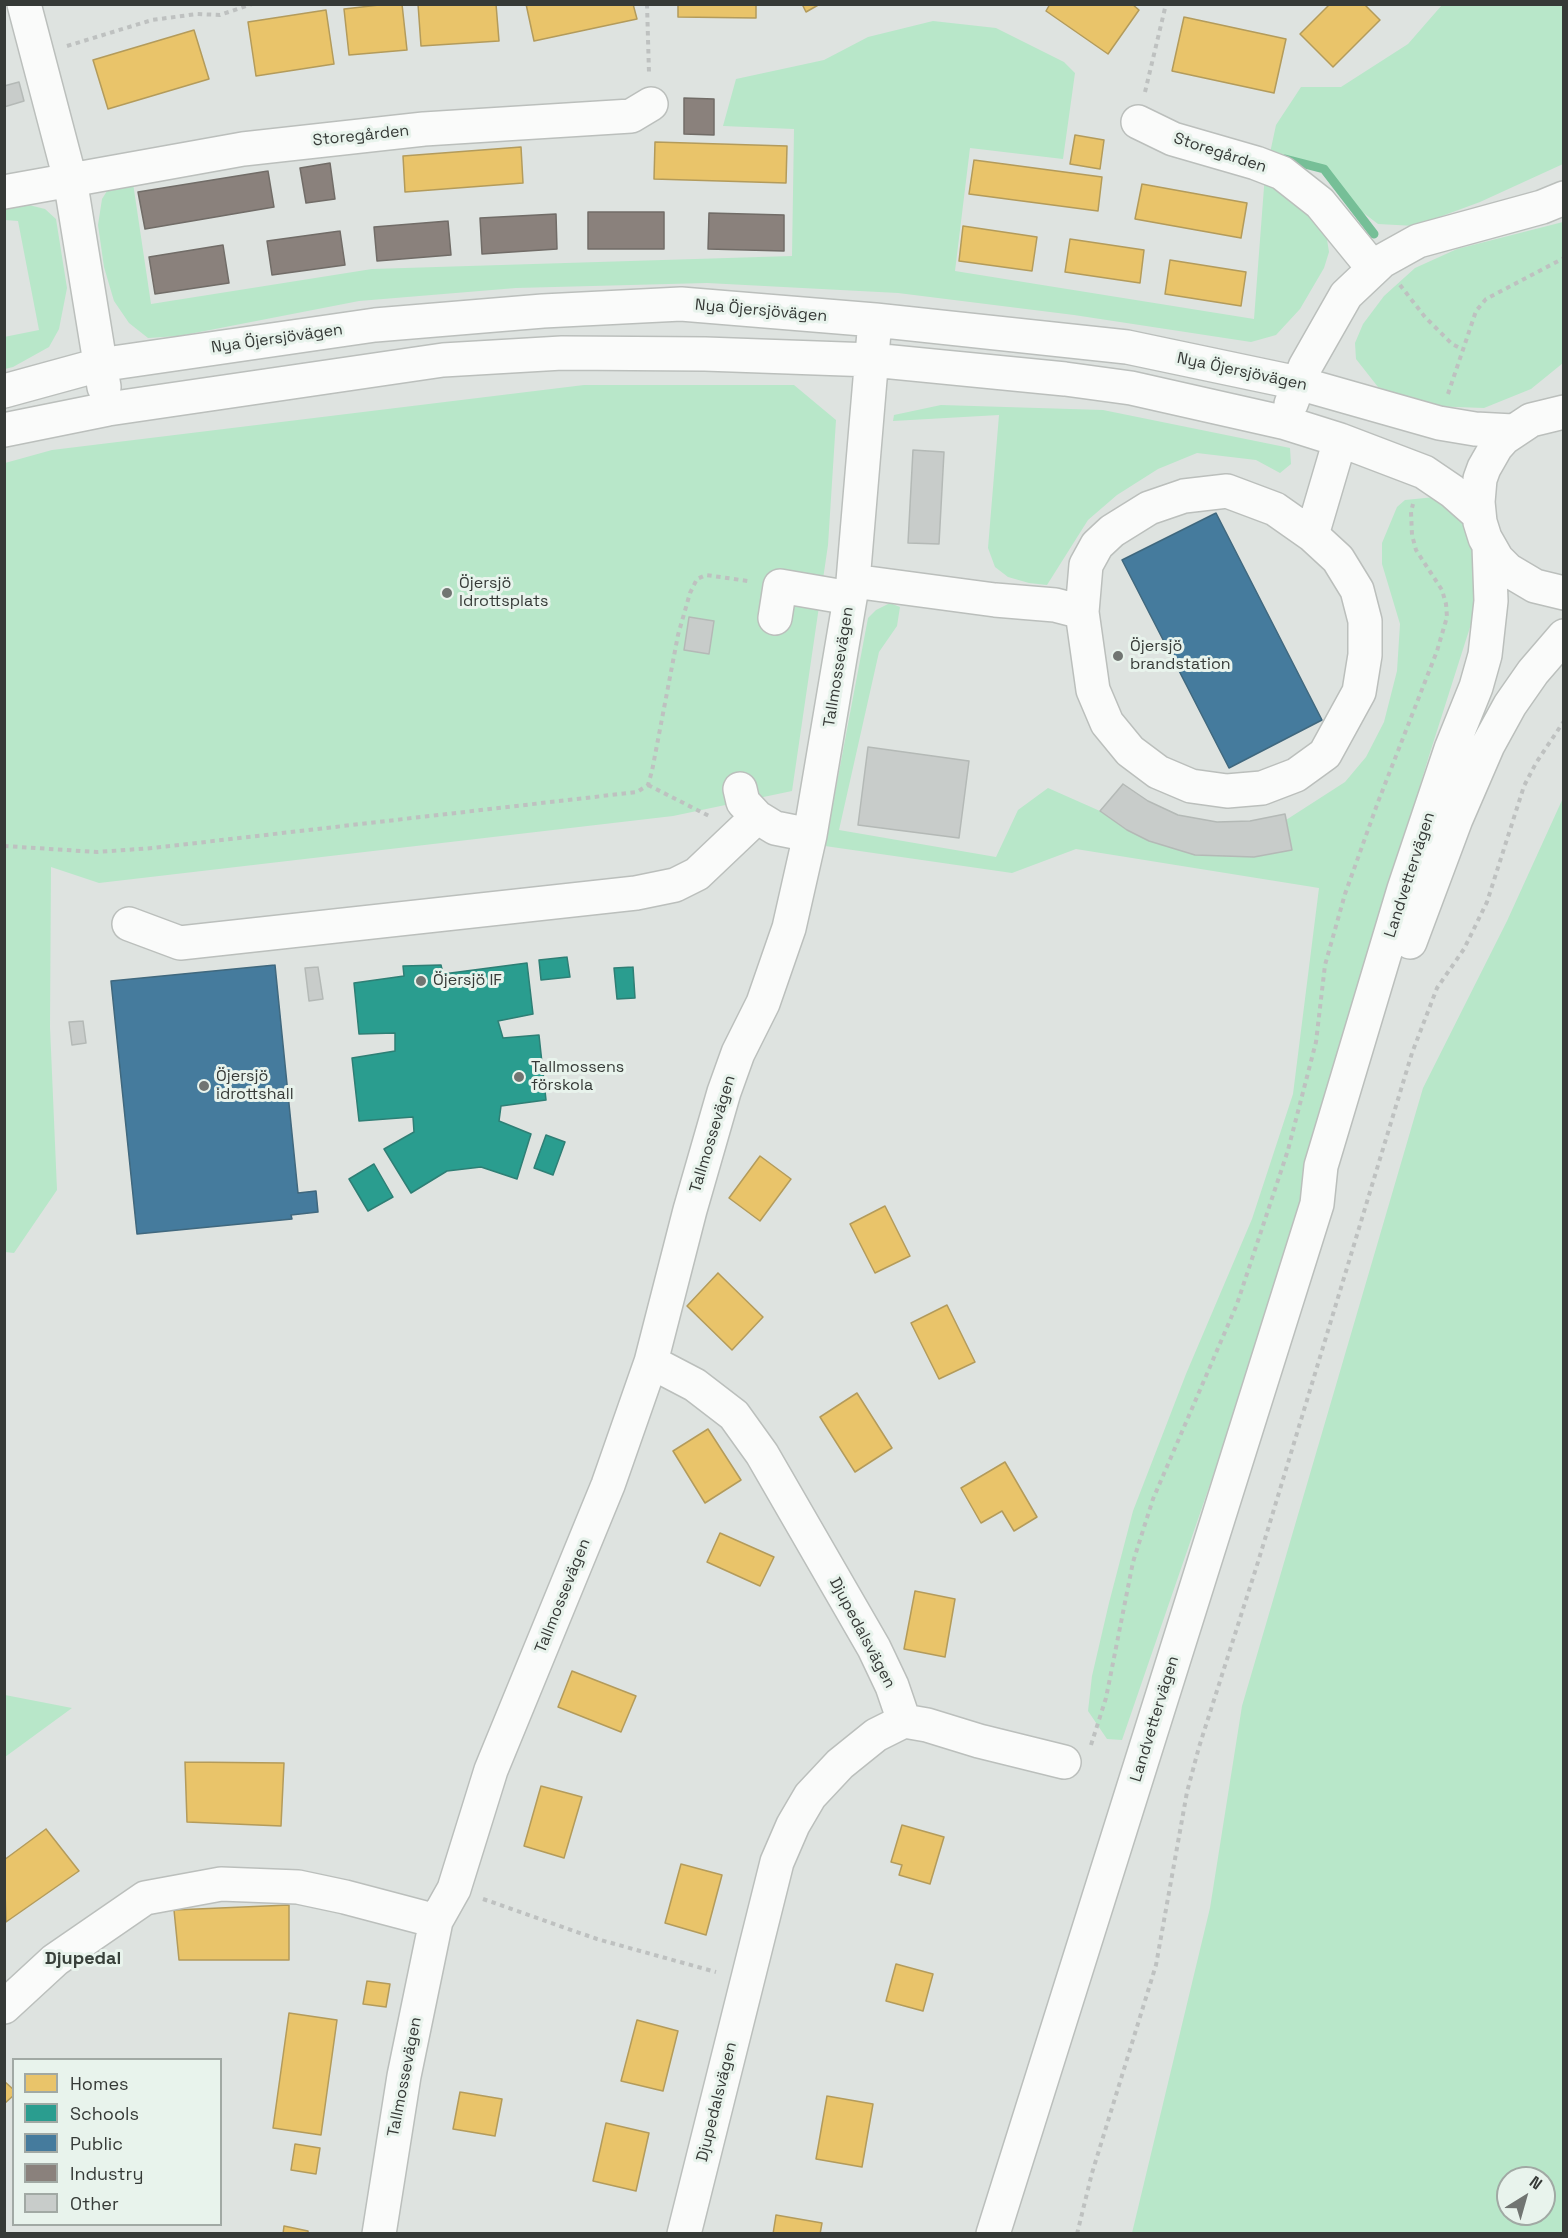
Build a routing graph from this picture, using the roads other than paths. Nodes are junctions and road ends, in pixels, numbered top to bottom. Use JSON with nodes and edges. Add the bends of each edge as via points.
{"nodes":[{"id":1,"x":24,"y":4,"type":"edge"},
{"id":2,"x":651,"y":104,"type":"road end"},
{"id":3,"x":1138,"y":122,"type":"road end"},
{"id":4,"x":69,"y":179,"type":"junction"},
{"id":5,"x":4,"y":192,"type":"edge"},
{"id":6,"x":1563,"y":198,"type":"edge"},
{"id":7,"x":1377,"y":264,"type":"junction"},
{"id":8,"x":874,"y":320,"type":"junction"},
{"id":9,"x":872,"y":360,"type":"junction"},
{"id":10,"x":99,"y":364,"type":"junction"},
{"id":11,"x":1298,"y":383,"type":"junction"},
{"id":12,"x":4,"y":391,"type":"edge"},
{"id":13,"x":1563,"y":396,"type":"edge"},
{"id":14,"x":108,"y":409,"type":"junction"},
{"id":15,"x":1538,"y":420,"type":"edge"},
{"id":16,"x":1286,"y":423,"type":"junction"},
{"id":17,"x":4,"y":430,"type":"edge"},
{"id":18,"x":1340,"y":440,"type":"junction"},
{"id":19,"x":1478,"y":514,"type":"junction"},
{"id":20,"x":1312,"y":535,"type":"junction"},
{"id":21,"x":1489,"y":546,"type":"junction"},
{"id":22,"x":851,"y":590,"type":"junction"},
{"id":23,"x":778,"y":591,"type":"road end"},
{"id":24,"x":1563,"y":592,"type":"edge"},
{"id":25,"x":1082,"y":612,"type":"junction"},
{"id":26,"x":1563,"y":636,"type":"edge"},
{"id":27,"x":740,"y":789,"type":"dead end"},
{"id":28,"x":749,"y":826,"type":"junction"},
{"id":29,"x":810,"y":835,"type":"junction"},
{"id":30,"x":129,"y":924,"type":"dead end"},
{"id":31,"x":1317,"y":1204,"type":"junction"},
{"id":32,"x":651,"y":1362,"type":"junction"},
{"id":33,"x":904,"y":1721,"type":"junction"},
{"id":34,"x":1064,"y":1762,"type":"road end"},
{"id":35,"x":436,"y":1921,"type":"junction"},
{"id":36,"x":4,"y":2007,"type":"edge"},
{"id":37,"x":380,"y":2234,"type":"edge"},
{"id":38,"x":684,"y":2234,"type":"edge"},
{"id":39,"x":993,"y":2234,"type":"edge"}],
"edges":[{"from":1,"to":4,"type":"street"},
{"from":2,"to":4,"type":"street","name":"Storegården","via":[[631,116],[424,129],[243,149]]},
{"from":3,"to":7,"type":"street","name":"Storegården","via":[[1173,139],[1282,173],[1320,203]]},
{"from":4,"to":5,"type":"street","name":"Storegården"},
{"from":4,"to":10,"type":"street"},
{"from":6,"to":7,"type":"street","via":[[1418,240]]},
{"from":7,"to":11,"type":"street","via":[[1346,295]]},
{"from":8,"to":9,"type":"street","name":"Tallmossevägen"},
{"from":8,"to":10,"type":"street","name":"Nya Öjersjövägen","via":[[681,304],[543,311],[375,325]]},
{"from":8,"to":11,"type":"street","name":"Nya Öjersjövägen","via":[[1127,347]]},
{"from":9,"to":14,"type":"street","via":[[562,353],[442,360]]},
{"from":9,"to":16,"type":"street","via":[[1131,388]]},
{"from":9,"to":22,"type":"street","name":"Tallmossevägen"},
{"from":10,"to":12,"type":"street","name":"Nya Öjersjövägen"},
{"from":10,"to":14,"type":"street"},
{"from":11,"to":15,"type":"street","name":"Nya Öjersjövägen","via":[[1439,423],[1475,429]]},
{"from":11,"to":16,"type":"street"},
{"from":13,"to":15,"type":"street","name":"Landvettervägen"},
{"from":14,"to":17,"type":"street"},
{"from":15,"to":19,"type":"street","name":"Landvettervägen","via":[[1496,447],[1478,490]]},
{"from":16,"to":18,"type":"street"},
{"from":18,"to":19,"type":"street","via":[[1424,472]]},
{"from":18,"to":20,"type":"street"},
{"from":19,"to":21,"type":"street","name":"Landvettervägen"},
{"from":20,"to":25,"type":"street","via":[[1275,509],[1227,491],[1184,496],[1149,508],[1097,545],[1086,565]]},
{"from":20,"to":25,"type":"street","via":[[1338,559],[1357,590],[1365,621],[1359,692],[1325,754],[1296,775],[1262,788],[1227,791],[1191,786],[1158,772],[1130,751],[1107,723],[1093,690]]},
{"from":21,"to":24,"type":"street","name":"Landvettervägen","via":[[1497,559],[1521,579]]},
{"from":21,"to":31,"type":"street","name":"Landvettervägen","via":[[1491,601],[1485,655],[1404,889],[1321,1166]]},
{"from":22,"to":23,"type":"street"},
{"from":22,"to":25,"type":"street","via":[[994,600]]},
{"from":22,"to":29,"type":"street","name":"Tallmossevägen"},
{"from":26,"to":31,"type":"street","name":"Landvettervägen","via":[[1510,705],[1479,766],[1414,928],[1336,1171]]},
{"from":27,"to":28,"type":"street"},
{"from":28,"to":29,"type":"street"},
{"from":28,"to":30,"type":"street","via":[[697,874],[675,885],[636,893],[180,944]]},
{"from":29,"to":32,"type":"street","name":"Tallmossevägen","via":[[776,970],[724,1092]]},
{"from":31,"to":39,"type":"street","name":"Landvettervägen"},
{"from":32,"to":33,"type":"street","name":"Djupedalsvägen","via":[[695,1385],[734,1415],[762,1454],[874,1648]]},
{"from":32,"to":35,"type":"street","name":"Tallmossevägen","via":[[608,1485],[491,1770],[454,1889]]},
{"from":33,"to":34,"type":"street"},
{"from":33,"to":38,"type":"street","name":"Djupedalsvägen","via":[[876,1735],[840,1764],[810,1797],[793,1824],[777,1862]]},
{"from":35,"to":36,"type":"street","via":[[298,1887],[221,1884],[145,1898],[55,1960]]},
{"from":35,"to":37,"type":"street","name":"Tallmossevägen","via":[[404,2076]]}]}
